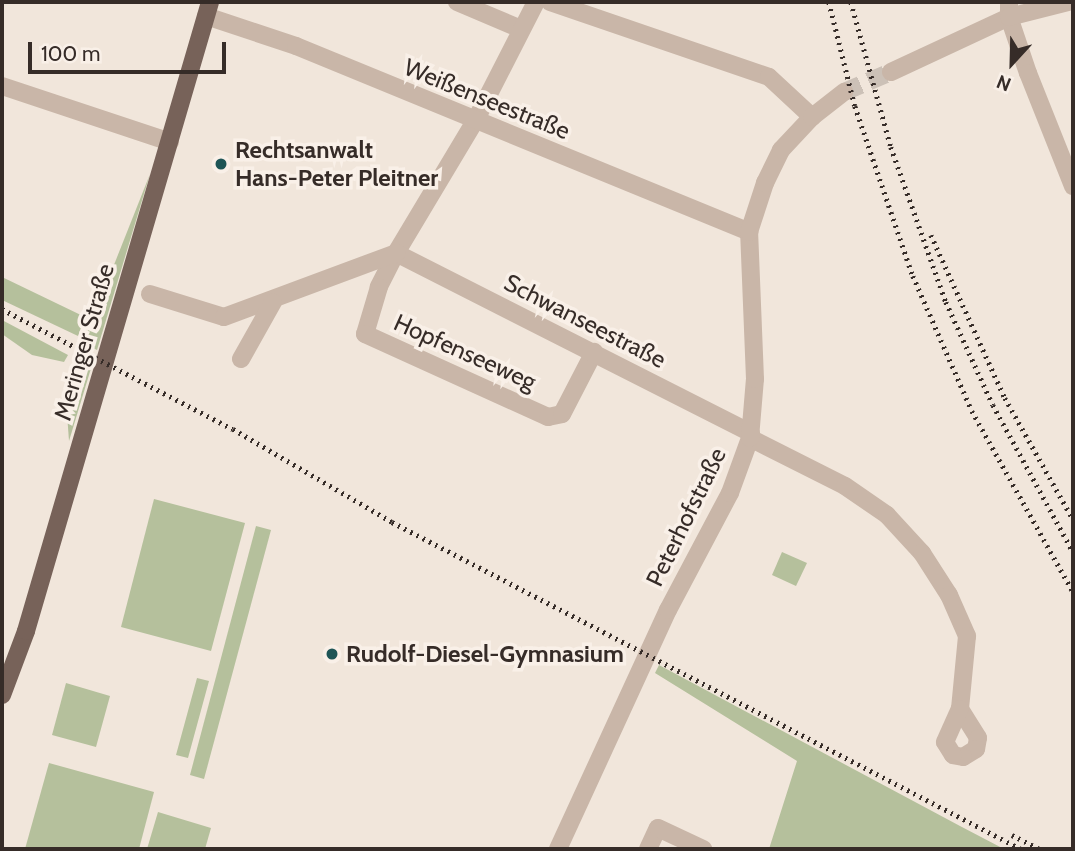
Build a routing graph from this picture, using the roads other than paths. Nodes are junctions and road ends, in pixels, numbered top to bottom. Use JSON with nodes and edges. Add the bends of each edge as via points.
{"nodes":[{"id":1,"x":457,"y":2,"type":"edge"},
{"id":2,"x":536,"y":2,"type":"edge"},
{"id":3,"x":550,"y":2,"type":"edge"},
{"id":4,"x":1068,"y":2,"type":"edge"},
{"id":5,"x":208,"y":9,"type":"edge"},
{"id":6,"x":1009,"y":9,"type":"edge"},
{"id":7,"x":521,"y":29,"type":"junction"},
{"id":8,"x":891,"y":72,"type":"tunnel mouth"},
{"id":9,"x":2,"y":86,"type":"edge"},
{"id":10,"x":844,"y":92,"type":"tunnel mouth"},
{"id":11,"x":812,"y":117,"type":"junction"},
{"id":12,"x":475,"y":121,"type":"junction"},
{"id":13,"x":170,"y":142,"type":"junction"},
{"id":14,"x":1073,"y":183,"type":"edge"},
{"id":15,"x":749,"y":232,"type":"junction"},
{"id":16,"x":396,"y":253,"type":"junction"},
{"id":17,"x":150,"y":294,"type":"dead end"},
{"id":18,"x":273,"y":302,"type":"junction"},
{"id":19,"x":593,"y":352,"type":"junction"},
{"id":20,"x":241,"y":359,"type":"dead end"},
{"id":21,"x":751,"y":435,"type":"junction"},
{"id":22,"x":2,"y":695,"type":"edge"},
{"id":23,"x":960,"y":709,"type":"dead end"},
{"id":24,"x":558,"y":849,"type":"edge"},
{"id":25,"x":648,"y":849,"type":"edge"},
{"id":26,"x":704,"y":849,"type":"edge"}],
"edges":[{"from":1,"to":7,"type":"street"},
{"from":2,"to":7,"type":"street"},
{"from":3,"to":11,"type":"street","via":[[769,78]]},
{"from":4,"to":6,"type":"street"},
{"from":5,"to":12,"type":"street","name":"Weißenseestraße"},
{"from":5,"to":13,"type":"main road","name":"Meringer Straße"},
{"from":6,"to":8,"type":"street"},
{"from":6,"to":14,"type":"street"},
{"from":7,"to":12,"type":"street"},
{"from":9,"to":13,"type":"street"},
{"from":10,"to":11,"type":"street","name":"Peterhofstraße"},
{"from":11,"to":15,"type":"street","name":"Peterhofstraße","via":[[781,149]]},
{"from":12,"to":15,"type":"street","name":"Weißenseestraße"},
{"from":12,"to":16,"type":"street"},
{"from":13,"to":22,"type":"main road","name":"Meringer Straße","via":[[26,631]]},
{"from":15,"to":21,"type":"street","name":"Peterhofstraße","via":[[755,379]]},
{"from":16,"to":18,"type":"street"},
{"from":16,"to":19,"type":"street","name":"Schwanseestraße"},
{"from":16,"to":19,"type":"street","name":"Hopfenseeweg","via":[[379,287],[365,334],[548,417],[562,414]]},
{"from":17,"to":18,"type":"street","via":[[224,317]]},
{"from":18,"to":20,"type":"street"},
{"from":19,"to":21,"type":"street","name":"Schwanseestraße"},
{"from":21,"to":23,"type":"street","name":"Schwanseestraße","via":[[845,486],[887,515],[922,553],[949,595],[967,636]]},
{"from":21,"to":24,"type":"street","name":"Peterhofstraße","via":[[730,493],[668,610]]},
{"from":25,"to":26,"type":"street","via":[[658,828]]}]}
